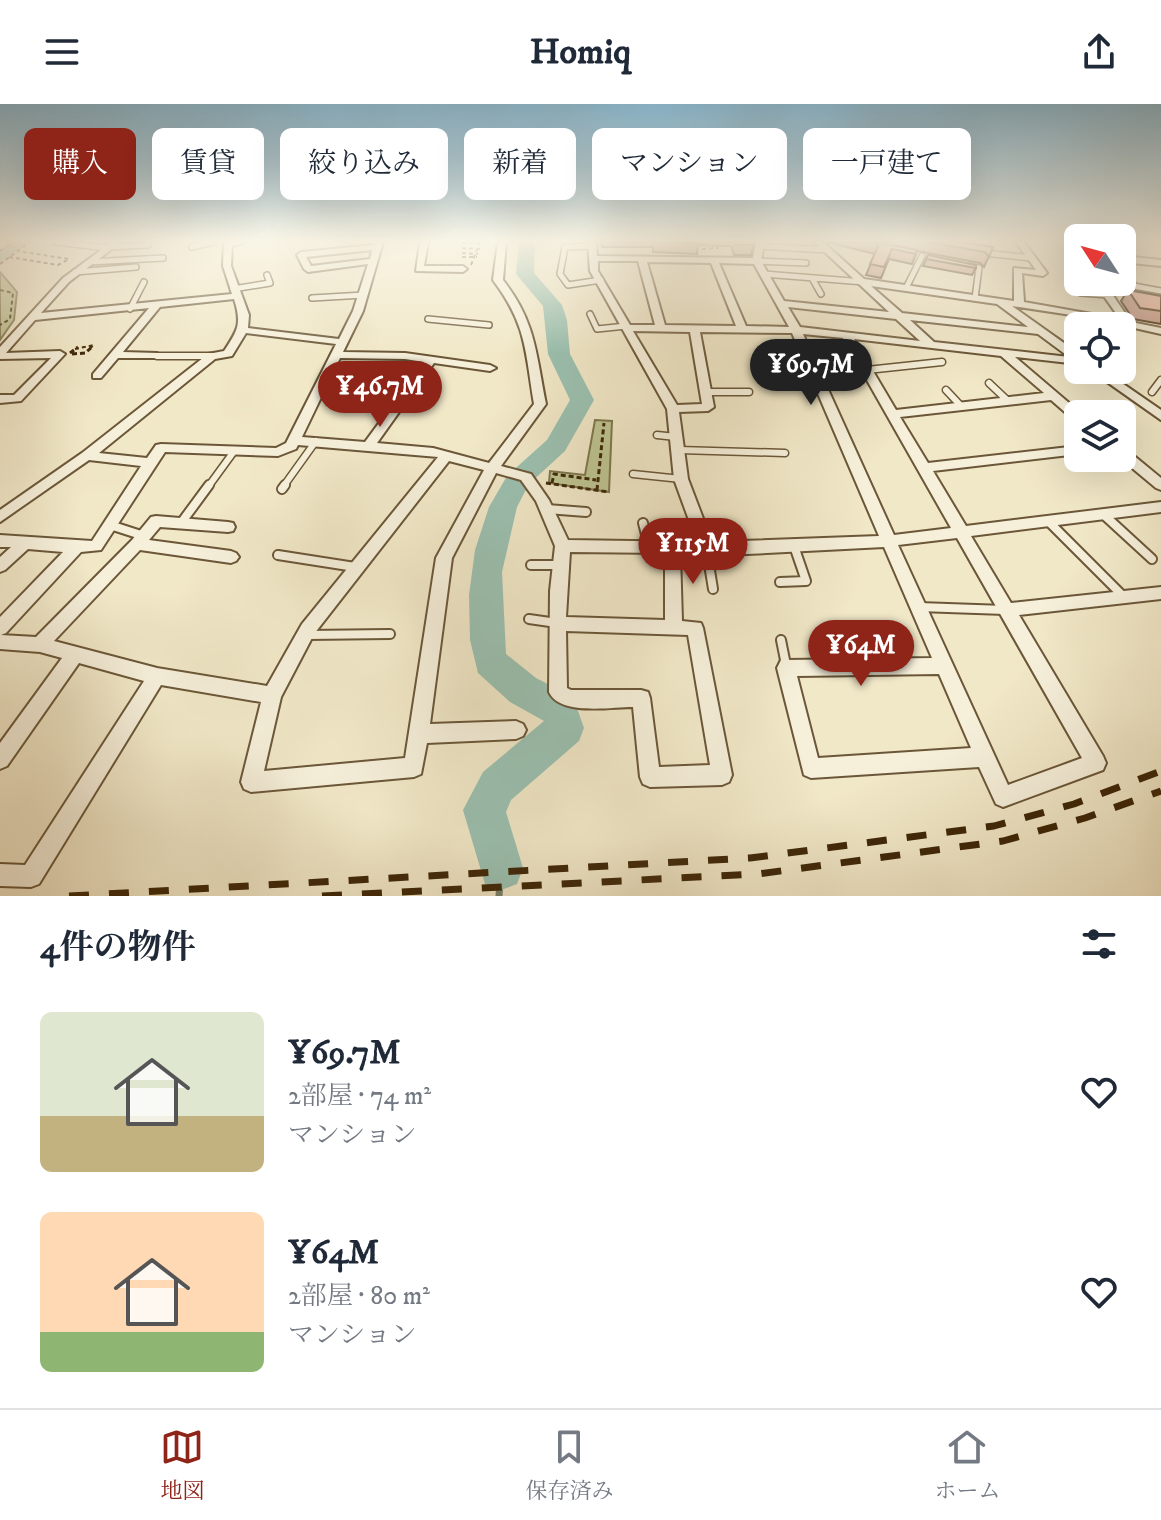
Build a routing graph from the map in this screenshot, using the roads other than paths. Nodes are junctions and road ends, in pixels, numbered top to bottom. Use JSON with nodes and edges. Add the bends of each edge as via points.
{"nodes":[{"id":1,"x":69,"y":279,"type":"edge"},
{"id":2,"x":231,"y":279,"type":"edge"},
{"id":3,"x":268,"y":279,"type":"edge"},
{"id":4,"x":369,"y":279,"type":"edge"},
{"id":5,"x":498,"y":279,"type":"edge"},
{"id":6,"x":564,"y":279,"type":"edge"},
{"id":7,"x":647,"y":279,"type":"edge"},
{"id":8,"x":722,"y":279,"type":"edge"},
{"id":9,"x":767,"y":279,"type":"edge"},
{"id":10,"x":813,"y":279,"type":"edge"},
{"id":11,"x":824,"y":279,"type":"edge"},
{"id":12,"x":861,"y":279,"type":"edge"},
{"id":13,"x":911,"y":279,"type":"edge"},
{"id":14,"x":978,"y":279,"type":"edge"},
{"id":15,"x":1018,"y":279,"type":"edge"},
{"id":16,"x":601,"y":280,"type":"joint"},
{"id":17,"x":144,"y":282,"type":"dead end"},
{"id":18,"x":864,"y":282,"type":"junction"},
{"id":19,"x":1136,"y":286,"type":"edge"},
{"id":20,"x":906,"y":288,"type":"junction"},
{"id":21,"x":1161,"y":291,"type":"edge"},
{"id":22,"x":235,"y":292,"type":"junction"},
{"id":23,"x":821,"y":294,"type":"dead end"},
{"id":24,"x":364,"y":295,"type":"junction"},
{"id":25,"x":312,"y":298,"type":"dead end"},
{"id":26,"x":975,"y":298,"type":"junction"},
{"id":27,"x":997,"y":301,"type":"junction"},
{"id":28,"x":780,"y":303,"type":"junction"},
{"id":29,"x":1019,"y":304,"type":"junction"},
{"id":30,"x":155,"y":307,"type":"junction"},
{"id":31,"x":130,"y":309,"type":"junction"},
{"id":32,"x":590,"y":314,"type":"dead end"},
{"id":33,"x":897,"y":314,"type":"junction"},
{"id":34,"x":1064,"y":314,"type":"edge"},
{"id":35,"x":35,"y":317,"type":"junction"},
{"id":36,"x":428,"y":319,"type":"dead end"},
{"id":37,"x":489,"y":325,"type":"dead end"},
{"id":38,"x":627,"y":327,"type":"junction"},
{"id":39,"x":661,"y":328,"type":"junction"},
{"id":40,"x":694,"y":328,"type":"junction"},
{"id":41,"x":1136,"y":328,"type":"edge"},
{"id":42,"x":742,"y":329,"type":"junction"},
{"id":43,"x":243,"y":330,"type":"junction"},
{"id":44,"x":796,"y":330,"type":"junction"},
{"id":45,"x":1038,"y":331,"type":"junction"},
{"id":46,"x":1161,"y":331,"type":"edge"},
{"id":47,"x":846,"y":335,"type":"junction"},
{"id":48,"x":342,"y":342,"type":"junction"},
{"id":49,"x":931,"y":344,"type":"junction"},
{"id":50,"x":1064,"y":349,"type":"edge"},
{"id":51,"x":1005,"y":353,"type":"junction"},
{"id":52,"x":0,"y":354,"type":"edge"},
{"id":53,"x":117,"y":355,"type":"junction"},
{"id":54,"x":335,"y":355,"type":"junction"},
{"id":55,"x":157,"y":356,"type":"joint"},
{"id":56,"x":212,"y":356,"type":"junction"},
{"id":57,"x":1064,"y":358,"type":"edge"},
{"id":58,"x":431,"y":360,"type":"junction"},
{"id":59,"x":942,"y":362,"type":"dead end"},
{"id":60,"x":490,"y":368,"type":"dead end"},
{"id":61,"x":867,"y":370,"type":"junction"},
{"id":62,"x":97,"y":376,"type":"dead end"},
{"id":63,"x":1161,"y":380,"type":"edge"},
{"id":64,"x":989,"y":383,"type":"dead end"},
{"id":65,"x":1116,"y":384,"type":"edge"},
{"id":66,"x":946,"y":390,"type":"dead end"},
{"id":67,"x":705,"y":392,"type":"junction"},
{"id":68,"x":749,"y":392,"type":"dead end"},
{"id":69,"x":1152,"y":392,"type":"dead end"},
{"id":70,"x":1052,"y":396,"type":"junction"},
{"id":71,"x":0,"y":399,"type":"edge"},
{"id":72,"x":1008,"y":401,"type":"junction"},
{"id":73,"x":961,"y":406,"type":"junction"},
{"id":74,"x":1064,"y":406,"type":"edge"},
{"id":75,"x":673,"y":409,"type":"junction"},
{"id":76,"x":894,"y":414,"type":"junction"},
{"id":77,"x":1161,"y":416,"type":"edge"},
{"id":78,"x":657,"y":435,"type":"dead end"},
{"id":79,"x":676,"y":437,"type":"junction"},
{"id":80,"x":297,"y":441,"type":"junction"},
{"id":81,"x":316,"y":441,"type":"junction"},
{"id":82,"x":369,"y":446,"type":"junction"},
{"id":83,"x":235,"y":450,"type":"junction"},
{"id":84,"x":679,"y":450,"type":"junction"},
{"id":85,"x":1064,"y":452,"type":"edge"},
{"id":86,"x":785,"y":453,"type":"dead end"},
{"id":87,"x":87,"y":456,"type":"junction"},
{"id":88,"x":446,"y":456,"type":"junction"},
{"id":89,"x":150,"y":463,"type":"junction"},
{"id":90,"x":1136,"y":464,"type":"edge"},
{"id":91,"x":925,"y":468,"type":"junction"},
{"id":92,"x":498,"y":469,"type":"junction"},
{"id":93,"x":633,"y":474,"type":"dead end"},
{"id":94,"x":681,"y":479,"type":"junction"},
{"id":95,"x":1161,"y":485,"type":"edge"},
{"id":96,"x":282,"y":489,"type":"dead end"},
{"id":97,"x":1161,"y":507,"type":"edge"},
{"id":98,"x":547,"y":509,"type":"junction"},
{"id":99,"x":586,"y":512,"type":"dead end"},
{"id":100,"x":1103,"y":514,"type":"junction"},
{"id":101,"x":1,"y":515,"type":"edge"},
{"id":102,"x":1048,"y":521,"type":"junction"},
{"id":103,"x":181,"y":523,"type":"junction"},
{"id":104,"x":643,"y":523,"type":"dead end"},
{"id":105,"x":110,"y":525,"type":"junction"},
{"id":106,"x":228,"y":527,"type":"dead end"},
{"id":107,"x":963,"y":532,"type":"junction"},
{"id":108,"x":140,"y":540,"type":"junction"},
{"id":109,"x":0,"y":541,"type":"edge"},
{"id":110,"x":890,"y":541,"type":"junction"},
{"id":111,"x":25,"y":543,"type":"junction"},
{"id":112,"x":563,"y":546,"type":"junction"},
{"id":113,"x":649,"y":546,"type":"junction"},
{"id":114,"x":672,"y":546,"type":"junction"},
{"id":115,"x":706,"y":546,"type":"junction"},
{"id":116,"x":794,"y":546,"type":"junction"},
{"id":117,"x":77,"y":547,"type":"junction"},
{"id":118,"x":278,"y":555,"type":"dead end"},
{"id":119,"x":231,"y":557,"type":"dead end"},
{"id":120,"x":1152,"y":559,"type":"dead end"},
{"id":121,"x":531,"y":565,"type":"dead end"},
{"id":122,"x":561,"y":565,"type":"junction"},
{"id":123,"x":0,"y":566,"type":"edge"},
{"id":124,"x":355,"y":567,"type":"junction"},
{"id":125,"x":780,"y":582,"type":"dead end"},
{"id":126,"x":713,"y":589,"type":"dead end"},
{"id":127,"x":1161,"y":593,"type":"edge"},
{"id":128,"x":1124,"y":597,"type":"junction"},
{"id":129,"x":917,"y":607,"type":"junction"},
{"id":130,"x":1005,"y":610,"type":"junction"},
{"id":131,"x":529,"y":619,"type":"dead end"},
{"id":132,"x":560,"y":624,"type":"junction"},
{"id":133,"x":674,"y":627,"type":"junction"},
{"id":134,"x":0,"y":628,"type":"edge"},
{"id":135,"x":390,"y":634,"type":"dead end"},
{"id":136,"x":305,"y":635,"type":"junction"},
{"id":137,"x":781,"y":640,"type":"dead end"},
{"id":138,"x":0,"y":642,"type":"edge"},
{"id":139,"x":40,"y":645,"type":"junction"},
{"id":140,"x":74,"y":656,"type":"junction"},
{"id":141,"x":944,"y":666,"type":"junction"},
{"id":142,"x":786,"y":668,"type":"junction"},
{"id":143,"x":157,"y":676,"type":"junction"},
{"id":144,"x":272,"y":695,"type":"junction"},
{"id":145,"x":516,"y":730,"type":"dead end"},
{"id":146,"x":420,"y":734,"type":"junction"},
{"id":147,"x":984,"y":757,"type":"junction"},
{"id":148,"x":0,"y":759,"type":"edge"},
{"id":149,"x":0,"y":875,"type":"edge"}],
"edges":[{"from":1,"to":35,"type":"street"},
{"from":2,"to":22,"type":"street"},
{"from":3,"to":22,"type":"lane","via":[[270,283]]},
{"from":4,"to":24,"type":"street"},
{"from":5,"to":92,"type":"street","via":[[523,311],[540,404]]},
{"from":6,"to":16,"type":"lane","via":[[568,285]]},
{"from":7,"to":39,"type":"street"},
{"from":8,"to":42,"type":"street"},
{"from":9,"to":28,"type":"street"},
{"from":10,"to":23,"type":"lane"},
{"from":11,"to":18,"type":"lane"},
{"from":12,"to":18,"type":"street"},
{"from":13,"to":20,"type":"lane"},
{"from":14,"to":26,"type":"lane"},
{"from":15,"to":29,"type":"street"},
{"from":16,"to":38,"type":"street"},
{"from":17,"to":31,"type":"lane"},
{"from":18,"to":20,"type":"street"},
{"from":18,"to":33,"type":"street"},
{"from":19,"to":21,"type":"lane"},
{"from":20,"to":26,"type":"street"},
{"from":22,"to":30,"type":"street"},
{"from":22,"to":43,"type":"street","via":[[244,315]]},
{"from":24,"to":25,"type":"lane"},
{"from":24,"to":48,"type":"street"},
{"from":26,"to":27,"type":"street"},
{"from":27,"to":29,"type":"street"},
{"from":27,"to":45,"type":"street"},
{"from":28,"to":33,"type":"street"},
{"from":28,"to":44,"type":"street"},
{"from":29,"to":34,"type":"street"},
{"from":30,"to":31,"type":"street"},
{"from":30,"to":53,"type":"street"},
{"from":31,"to":35,"type":"street"},
{"from":32,"to":38,"type":"lane","via":[[597,329]]},
{"from":33,"to":45,"type":"street"},
{"from":33,"to":49,"type":"street"},
{"from":35,"to":52,"type":"street"},
{"from":36,"to":37,"type":"lane"},
{"from":38,"to":39,"type":"street"},
{"from":38,"to":75,"type":"street"},
{"from":39,"to":40,"type":"street"},
{"from":40,"to":42,"type":"street"},
{"from":40,"to":67,"type":"street"},
{"from":41,"to":46,"type":"street"},
{"from":42,"to":44,"type":"street"},
{"from":43,"to":48,"type":"street"},
{"from":43,"to":56,"type":"street","via":[[228,354]]},
{"from":44,"to":47,"type":"street"},
{"from":44,"to":110,"type":"street"},
{"from":45,"to":50,"type":"street"},
{"from":47,"to":49,"type":"street"},
{"from":47,"to":61,"type":"street"},
{"from":48,"to":54,"type":"street"},
{"from":49,"to":51,"type":"street"},
{"from":51,"to":57,"type":"street"},
{"from":51,"to":70,"type":"street"},
{"from":52,"to":71,"type":"street","via":[[64,354],[17,399]]},
{"from":53,"to":55,"type":"street"},
{"from":53,"to":62,"type":"street"},
{"from":54,"to":58,"type":"street"},
{"from":54,"to":80,"type":"street"},
{"from":55,"to":56,"type":"lane"},
{"from":56,"to":87,"type":"street"},
{"from":58,"to":60,"type":"street"},
{"from":58,"to":82,"type":"street"},
{"from":59,"to":61,"type":"lane"},
{"from":61,"to":76,"type":"street"},
{"from":63,"to":69,"type":"lane"},
{"from":64,"to":72,"type":"lane"},
{"from":65,"to":77,"type":"street"},
{"from":66,"to":73,"type":"lane"},
{"from":67,"to":68,"type":"lane"},
{"from":67,"to":75,"type":"street","via":[[708,407]]},
{"from":70,"to":72,"type":"street"},
{"from":70,"to":74,"type":"street"},
{"from":72,"to":73,"type":"street"},
{"from":73,"to":76,"type":"street"},
{"from":75,"to":79,"type":"street"},
{"from":76,"to":91,"type":"street"},
{"from":78,"to":79,"type":"lane"},
{"from":79,"to":84,"type":"street"},
{"from":80,"to":81,"type":"street"},
{"from":80,"to":83,"type":"street","via":[[278,452]]},
{"from":81,"to":82,"type":"street"},
{"from":81,"to":96,"type":"lane"},
{"from":82,"to":88,"type":"street"},
{"from":83,"to":89,"type":"street","via":[[161,448]]},
{"from":83,"to":103,"type":"lane"},
{"from":84,"to":86,"type":"lane"},
{"from":84,"to":94,"type":"street"},
{"from":85,"to":91,"type":"street"},
{"from":87,"to":89,"type":"street"},
{"from":87,"to":101,"type":"street"},
{"from":88,"to":92,"type":"street"},
{"from":88,"to":124,"type":"street"},
{"from":89,"to":105,"type":"street"},
{"from":90,"to":95,"type":"street"},
{"from":91,"to":107,"type":"street"},
{"from":92,"to":98,"type":"street","via":[[526,477]]},
{"from":92,"to":146,"type":"street","via":[[444,558]]},
{"from":93,"to":94,"type":"lane"},
{"from":94,"to":115,"type":"street"},
{"from":97,"to":100,"type":"street"},
{"from":98,"to":99,"type":"lane"},
{"from":98,"to":112,"type":"street"},
{"from":100,"to":102,"type":"street"},
{"from":100,"to":120,"type":"lane"},
{"from":102,"to":107,"type":"street"},
{"from":102,"to":128,"type":"lane"},
{"from":103,"to":106,"type":"street"},
{"from":103,"to":108,"type":"street","via":[[156,521]]},
{"from":104,"to":113,"type":"lane"},
{"from":105,"to":108,"type":"lane"},
{"from":105,"to":117,"type":"street","via":[[96,546]]},
{"from":107,"to":110,"type":"street"},
{"from":107,"to":130,"type":"street"},
{"from":108,"to":119,"type":"street"},
{"from":108,"to":139,"type":"street"},
{"from":109,"to":111,"type":"street"},
{"from":110,"to":116,"type":"street"},
{"from":110,"to":129,"type":"street"},
{"from":111,"to":117,"type":"street"},
{"from":111,"to":123,"type":"street"},
{"from":112,"to":113,"type":"street"},
{"from":112,"to":122,"type":"street"},
{"from":113,"to":114,"type":"street"},
{"from":114,"to":115,"type":"street"},
{"from":114,"to":133,"type":"street"},
{"from":115,"to":116,"type":"street"},
{"from":115,"to":126,"type":"lane"},
{"from":116,"to":125,"type":"lane","via":[[806,581]]},
{"from":117,"to":134,"type":"street"},
{"from":118,"to":124,"type":"lane"},
{"from":121,"to":122,"type":"lane"},
{"from":122,"to":132,"type":"street"},
{"from":124,"to":136,"type":"street"},
{"from":127,"to":128,"type":"street"},
{"from":128,"to":130,"type":"street"},
{"from":129,"to":130,"type":"lane"},
{"from":129,"to":141,"type":"street"},
{"from":130,"to":147,"type":"street","via":[[1096,763],[1003,797]]},
{"from":131,"to":132,"type":"lane"},
{"from":132,"to":133,"type":"street"},
{"from":132,"to":133,"type":"street","via":[[558,692],[568,699],[641,698],[650,777],[722,775],[695,628]]},
{"from":135,"to":136,"type":"lane"},
{"from":136,"to":144,"type":"street"},
{"from":137,"to":142,"type":"lane"},
{"from":138,"to":139,"type":"street"},
{"from":139,"to":140,"type":"street"},
{"from":140,"to":143,"type":"street"},
{"from":140,"to":148,"type":"street"},
{"from":141,"to":142,"type":"street"},
{"from":141,"to":147,"type":"street"},
{"from":142,"to":147,"type":"street","via":[[811,768]]},
{"from":143,"to":144,"type":"street"},
{"from":143,"to":149,"type":"street","via":[[31,876]]},
{"from":144,"to":146,"type":"street","via":[[251,782],[414,767]]},
{"from":145,"to":146,"type":"street"}]}
